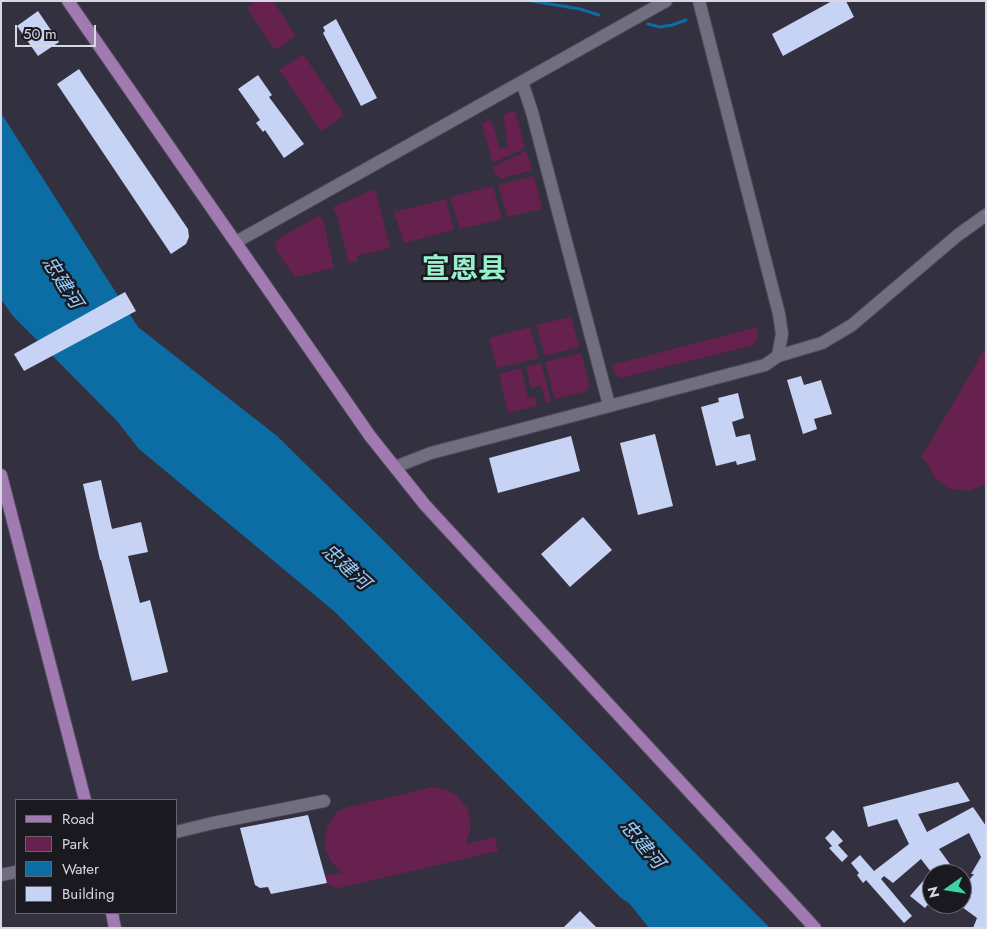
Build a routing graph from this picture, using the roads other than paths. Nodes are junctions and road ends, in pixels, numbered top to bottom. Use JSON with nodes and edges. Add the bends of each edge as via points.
{"nodes":[{"id":1,"x":68,"y":1,"type":"edge"},
{"id":2,"x":666,"y":1,"type":"edge"},
{"id":3,"x":699,"y":1,"type":"edge"},
{"id":4,"x":522,"y":82,"type":"junction"},
{"id":5,"x":986,"y":215,"type":"edge"},
{"id":6,"x":236,"y":242,"type":"junction"},
{"id":7,"x":778,"y":356,"type":"junction"},
{"id":8,"x":610,"y":405,"type":"junction"},
{"id":9,"x":395,"y":467,"type":"junction"},
{"id":10,"x":1,"y":475,"type":"edge"},
{"id":11,"x":85,"y":799,"type":"edge"},
{"id":12,"x":324,"y":801,"type":"dead end"},
{"id":13,"x":178,"y":832,"type":"edge"},
{"id":14,"x":15,"y":872,"type":"edge"},
{"id":15,"x":1,"y":875,"type":"edge"},
{"id":16,"x":112,"y":914,"type":"edge"},
{"id":17,"x":115,"y":928,"type":"edge"},
{"id":18,"x":815,"y":928,"type":"edge"}],
"edges":[{"from":1,"to":6,"type":"main road"},
{"from":2,"to":4,"type":"street"},
{"from":3,"to":7,"type":"street","via":[[779,314],[782,334]]},
{"from":4,"to":6,"type":"street"},
{"from":4,"to":8,"type":"street"},
{"from":5,"to":7,"type":"street","via":[[852,325],[822,342]]},
{"from":6,"to":9,"type":"main road","via":[[370,436]]},
{"from":7,"to":8,"type":"street","via":[[765,365]]},
{"from":8,"to":9,"type":"street","via":[[431,454]]},
{"from":9,"to":18,"type":"main road","via":[[425,505]]},
{"from":10,"to":11,"type":"main road"},
{"from":12,"to":13,"type":"street"},
{"from":14,"to":15,"type":"street"},
{"from":16,"to":17,"type":"main road"}]}
